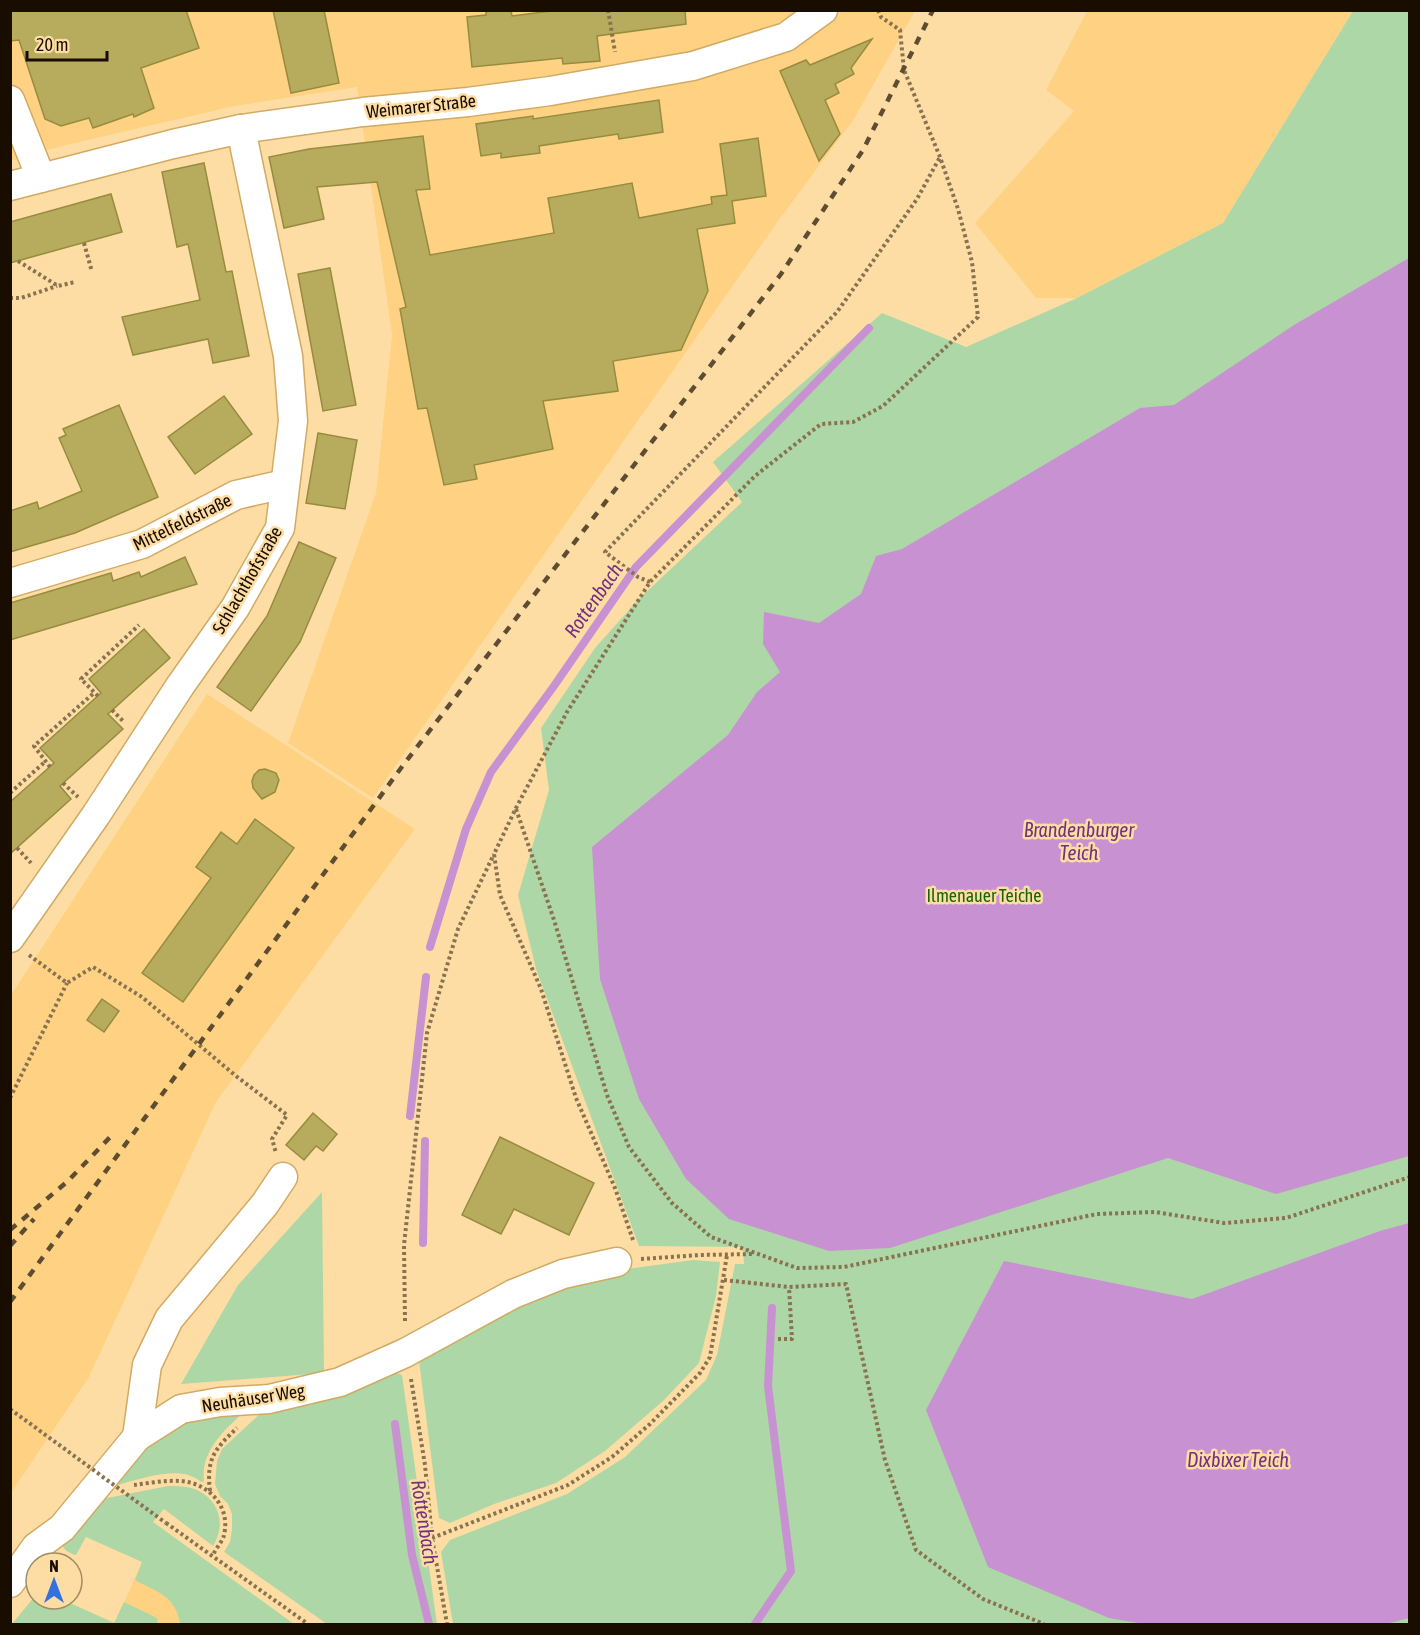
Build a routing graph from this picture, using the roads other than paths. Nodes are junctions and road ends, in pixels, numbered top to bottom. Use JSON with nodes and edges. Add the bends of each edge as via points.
{"nodes":[{"id":1,"x":823,"y":10,"type":"edge"},
{"id":2,"x":10,"y":100,"type":"edge"},
{"id":3,"x":241,"y":129,"type":"junction"},
{"id":4,"x":41,"y":178,"type":"junction"},
{"id":5,"x":10,"y":186,"type":"edge"},
{"id":6,"x":285,"y":484,"type":"junction"},
{"id":7,"x":10,"y":583,"type":"edge"},
{"id":8,"x":19,"y":946,"type":"edge"},
{"id":9,"x":283,"y":1177,"type":"road end"},
{"id":10,"x":628,"y":1261,"type":"road end"},
{"id":11,"x":137,"y":1437,"type":"junction"},
{"id":12,"x":10,"y":1583,"type":"edge"}],
"edges":[{"from":1,"to":3,"type":"street","name":"Weimarer Straße","via":[[786,37],[693,66],[468,102]]},
{"from":2,"to":4,"type":"street"},
{"from":3,"to":4,"type":"street","name":"Weimarer Straße"},
{"from":3,"to":6,"type":"street","name":"Schlachthofstraße","via":[[288,356],[293,421]]},
{"from":4,"to":5,"type":"street","name":"Weimarer Straße"},
{"from":6,"to":7,"type":"street","name":"Mittelfeldstraße","via":[[236,495],[142,544]]},
{"from":6,"to":8,"type":"street","name":"Schlachthofstraße","via":[[280,528],[235,608],[96,815]]},
{"from":9,"to":11,"type":"street","via":[[169,1319],[147,1365]]},
{"from":10,"to":11,"type":"street","name":"Neuhäuser Weg","via":[[563,1274],[513,1294],[405,1353],[340,1382],[269,1399],[181,1409]]},
{"from":11,"to":12,"type":"street","name":"Neuhäuser Weg","via":[[62,1528],[36,1547]]}]}
